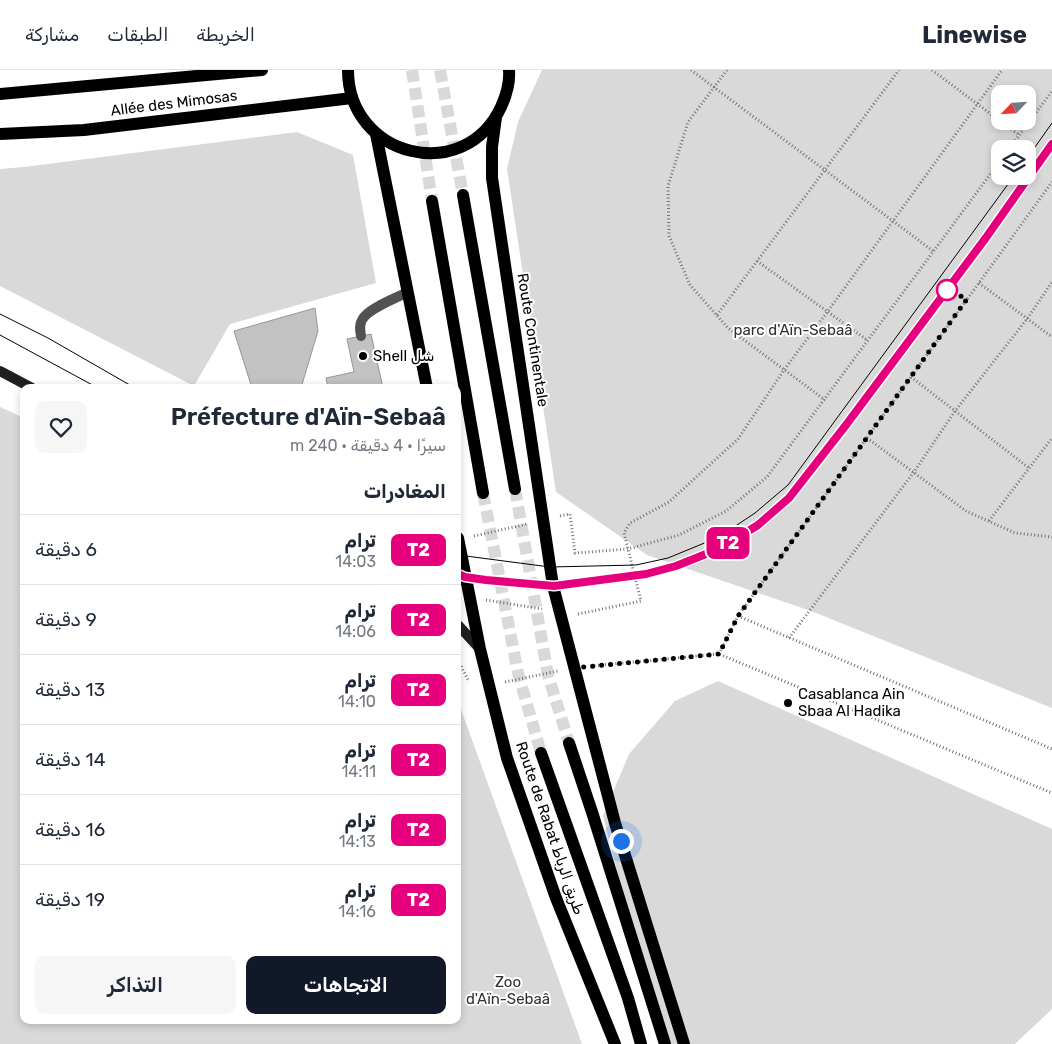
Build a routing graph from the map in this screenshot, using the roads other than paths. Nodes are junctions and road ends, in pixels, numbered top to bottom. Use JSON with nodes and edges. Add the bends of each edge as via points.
{"nodes":[{"id":1,"x":262,"y":70,"type":"edge"},
{"id":2,"x":348,"y":70,"type":"edge"},
{"id":3,"x":509,"y":70,"type":"edge"},
{"id":4,"x":0,"y":94,"type":"edge"},
{"id":5,"x":352,"y":98,"type":"junction"},
{"id":6,"x":496,"y":117,"type":"junction"},
{"id":7,"x":0,"y":134,"type":"edge"},
{"id":8,"x":376,"y":134,"type":"junction"},
{"id":9,"x":463,"y":195,"type":"tunnel mouth"},
{"id":10,"x":432,"y":201,"type":"tunnel mouth"},
{"id":11,"x":408,"y":292,"type":"junction"},
{"id":12,"x":361,"y":336,"type":"dead end"},
{"id":13,"x":0,"y":371,"type":"edge"},
{"id":14,"x":24,"y":384,"type":"edge"},
{"id":15,"x":426,"y":384,"type":"edge"},
{"id":16,"x":515,"y":490,"type":"tunnel mouth"},
{"id":17,"x":483,"y":493,"type":"tunnel mouth"},
{"id":18,"x":461,"y":554,"type":"edge"},
{"id":19,"x":461,"y":628,"type":"edge"},
{"id":20,"x":480,"y":649,"type":"junction"},
{"id":21,"x":569,"y":743,"type":"tunnel mouth"},
{"id":22,"x":541,"y":753,"type":"tunnel mouth"},
{"id":23,"x":615,"y":1044,"type":"edge"},
{"id":24,"x":641,"y":1044,"type":"edge"},
{"id":25,"x":665,"y":1044,"type":"edge"},
{"id":26,"x":684,"y":1044,"type":"edge"}],
"edges":[{"from":1,"to":4,"type":"main road","name":"Allée des Mimosas"},
{"from":2,"to":5,"type":"main road"},
{"from":3,"to":6,"type":"main road","via":[[506,98]]},
{"from":5,"to":7,"type":"main road","name":"Allée des Mimosas","via":[[84,130]]},
{"from":5,"to":8,"type":"main road","via":[[361,118]]},
{"from":6,"to":8,"type":"main road","via":[[468,144],[430,154],[410,152]]},
{"from":6,"to":26,"type":"main road","name":"Route Continentale","via":[[492,178],[550,567],[615,823]]},
{"from":8,"to":11,"type":"main road"},
{"from":9,"to":16,"type":"main road"},
{"from":10,"to":17,"type":"main road"},
{"from":11,"to":12,"type":"lane","via":[[363,317]]},
{"from":11,"to":15,"type":"main road"},
{"from":13,"to":14,"type":"main road"},
{"from":18,"to":20,"type":"main road"},
{"from":19,"to":20,"type":"main road","name":"Route de Rabat طريق الرباط"},
{"from":20,"to":23,"type":"main road","name":"Route de Rabat طريق الرباط","via":[[507,758],[556,898]]},
{"from":21,"to":25,"type":"main road"},
{"from":22,"to":24,"type":"main road","via":[[628,998]]}]}
